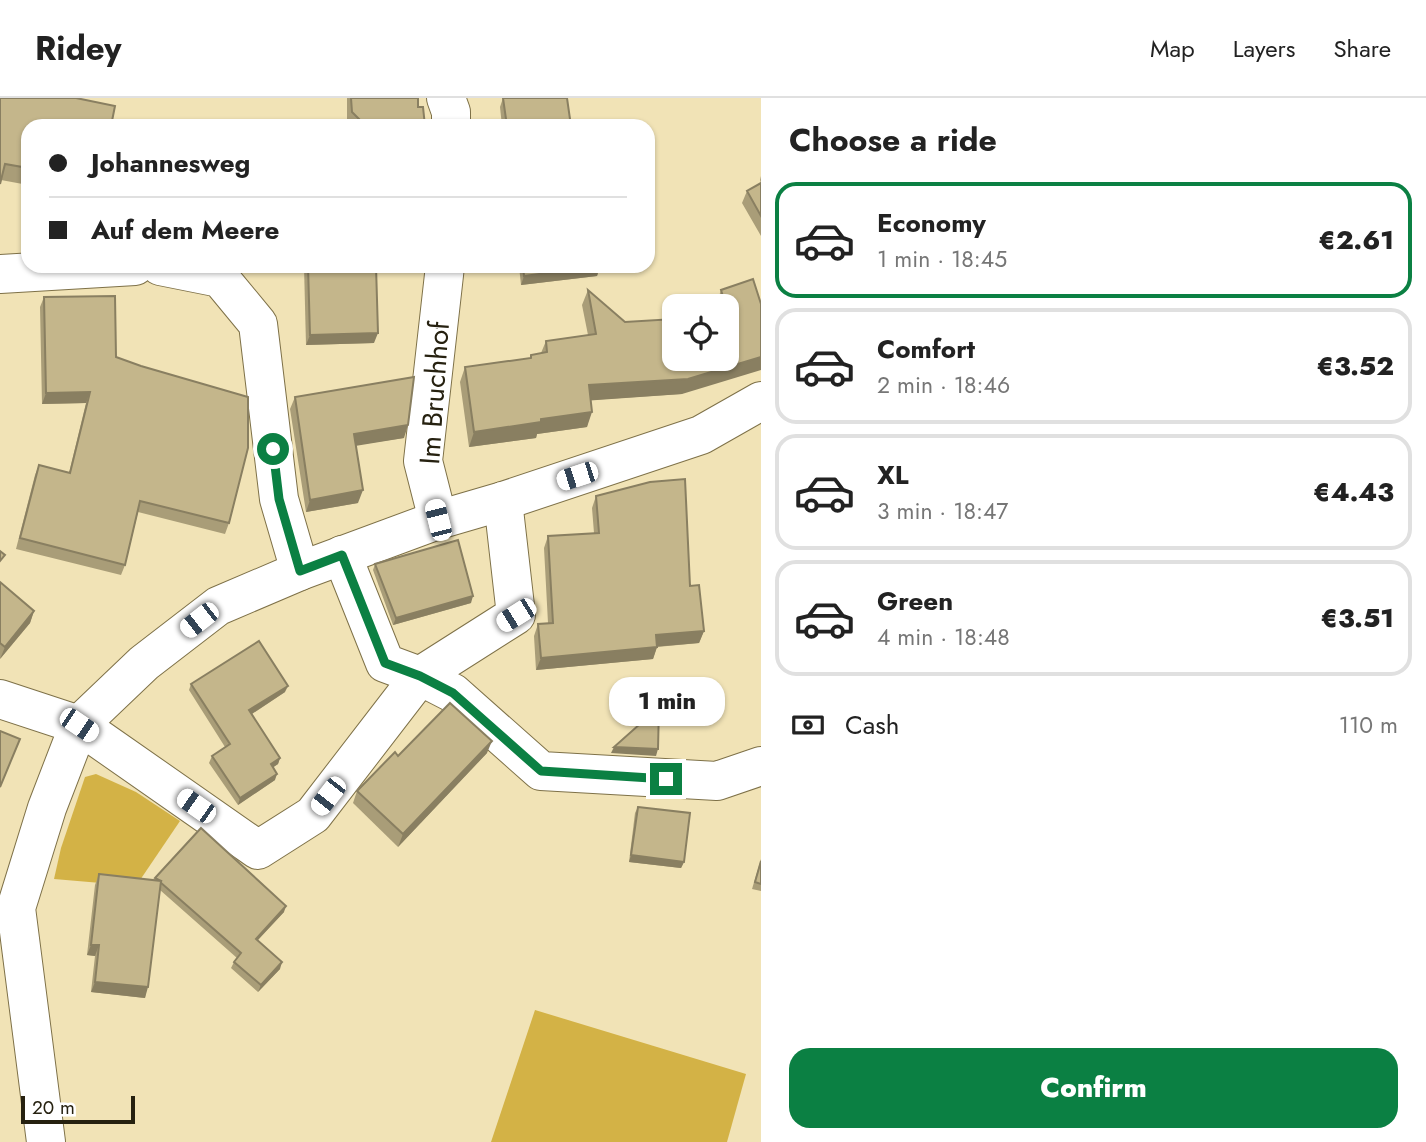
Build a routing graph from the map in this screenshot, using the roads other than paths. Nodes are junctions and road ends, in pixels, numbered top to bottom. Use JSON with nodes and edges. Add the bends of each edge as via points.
{"nodes":[{"id":1,"x":446,"y":98,"type":"edge"},
{"id":2,"x":451,"y":119,"type":"edge"},
{"id":3,"x":21,"y":273,"type":"edge"},
{"id":4,"x":195,"y":273,"type":"edge"},
{"id":5,"x":443,"y":273,"type":"edge"},
{"id":6,"x":0,"y":274,"type":"edge"},
{"id":7,"x":761,"y":401,"type":"edge"},
{"id":8,"x":503,"y":501,"type":"junction"},
{"id":9,"x":438,"y":520,"type":"junction"},
{"id":10,"x":342,"y":555,"type":"junction"},
{"id":11,"x":300,"y":571,"type":"junction"},
{"id":12,"x":420,"y":676,"type":"junction"},
{"id":13,"x":0,"y":699,"type":"edge"},
{"id":14,"x":79,"y":725,"type":"junction"},
{"id":15,"x":761,"y":766,"type":"edge"},
{"id":16,"x":8,"y":906,"type":"edge"},
{"id":17,"x":46,"y":1142,"type":"edge"}],
"edges":[{"from":1,"to":2,"type":"street"},
{"from":3,"to":6,"type":"street"},
{"from":4,"to":11,"type":"street","via":[[220,278],[258,324],[279,499]]},
{"from":5,"to":9,"type":"street","name":"Im Bruchhof","via":[[424,461]]},
{"from":7,"to":8,"type":"street","via":[[701,435]]},
{"from":8,"to":9,"type":"street"},
{"from":8,"to":12,"type":"street","via":[[516,615]]},
{"from":9,"to":10,"type":"street"},
{"from":10,"to":11,"type":"street"},
{"from":10,"to":12,"type":"street","via":[[385,663]]},
{"from":11,"to":14,"type":"street","via":[[218,606],[144,663]]},
{"from":12,"to":14,"type":"street","via":[[313,815],[258,850]]},
{"from":12,"to":15,"type":"street","via":[[453,693],[541,771],[716,782]]},
{"from":13,"to":14,"type":"street"},
{"from":14,"to":16,"type":"street"},
{"from":16,"to":17,"type":"street"}]}
